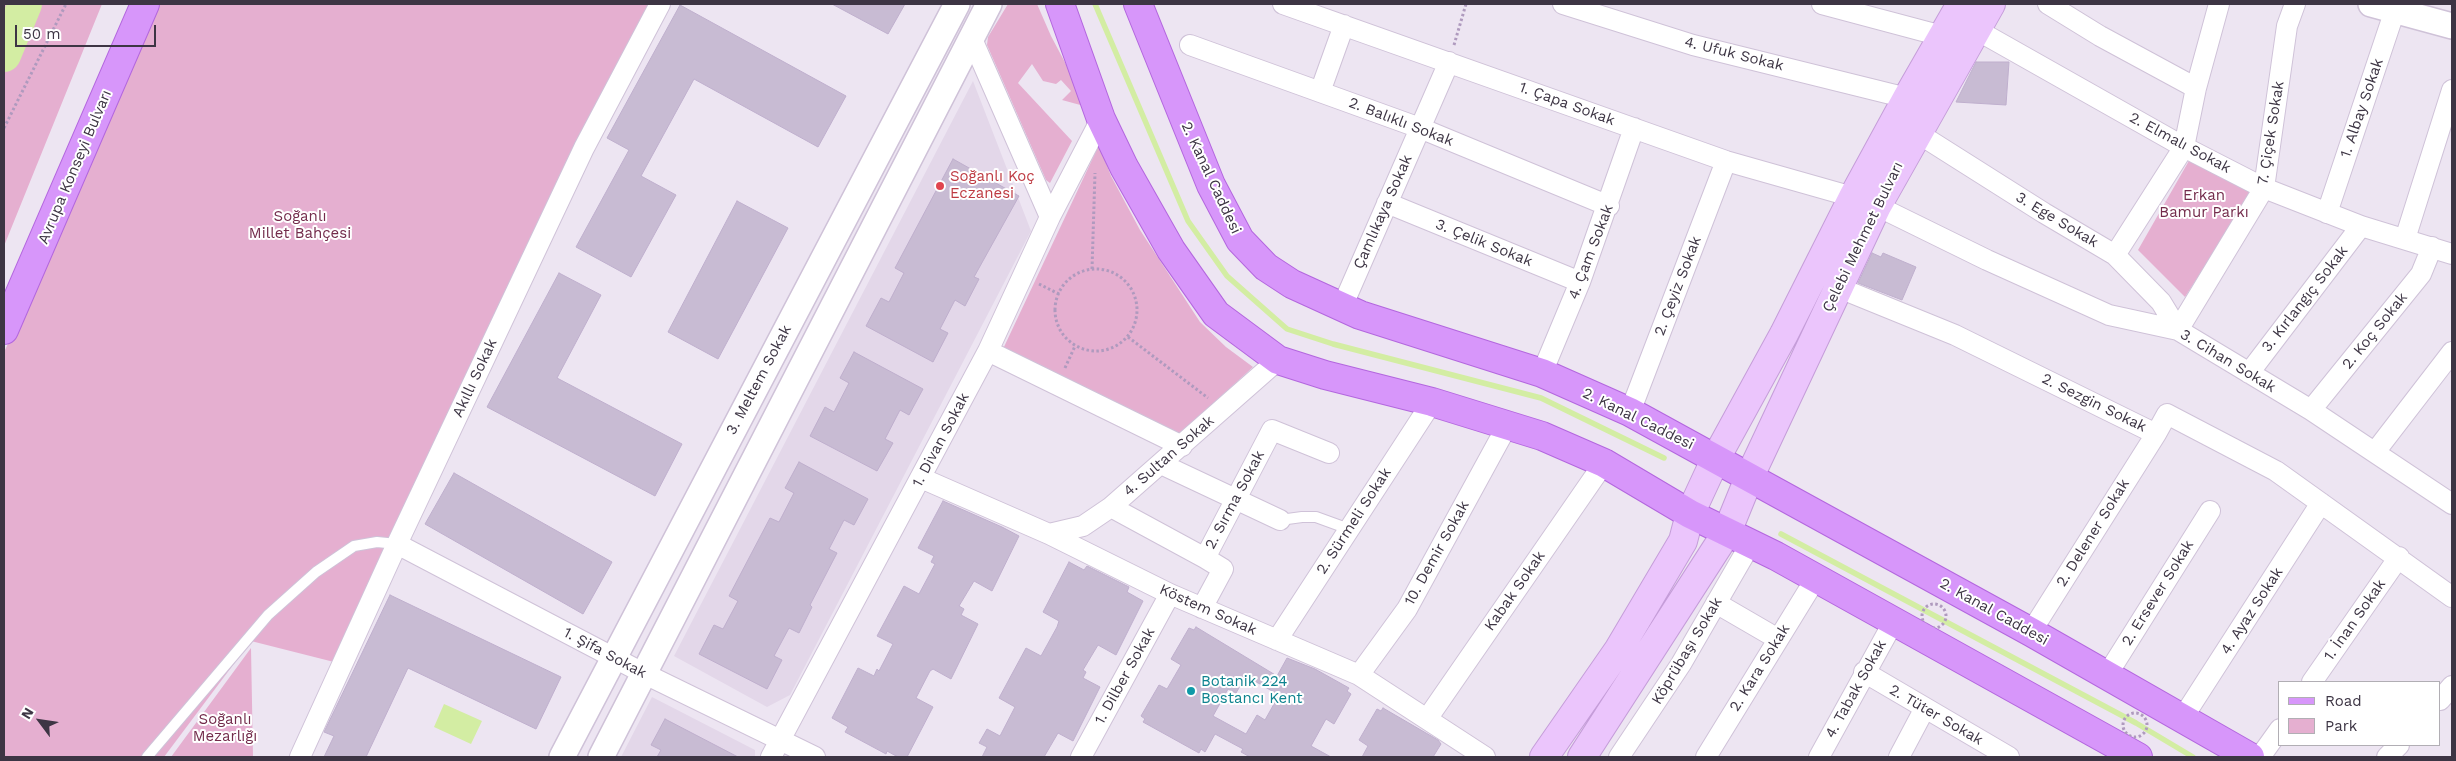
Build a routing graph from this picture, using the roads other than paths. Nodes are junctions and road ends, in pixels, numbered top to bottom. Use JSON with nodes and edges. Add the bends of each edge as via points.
{"nodes":[{"id":1,"x":126,"y":4,"type":"edge"},
{"id":2,"x":145,"y":4,"type":"edge"},
{"id":3,"x":660,"y":4,"type":"edge"},
{"id":4,"x":956,"y":4,"type":"edge"},
{"id":5,"x":989,"y":4,"type":"edge"},
{"id":6,"x":1060,"y":4,"type":"edge"},
{"id":7,"x":1138,"y":4,"type":"edge"},
{"id":8,"x":1283,"y":4,"type":"edge"},
{"id":9,"x":1563,"y":4,"type":"edge"},
{"id":10,"x":1822,"y":4,"type":"edge"},
{"id":11,"x":1961,"y":4,"type":"edge"},
{"id":12,"x":1991,"y":4,"type":"edge"},
{"id":13,"x":2048,"y":4,"type":"edge"},
{"id":14,"x":2219,"y":4,"type":"edge"},
{"id":15,"x":2295,"y":4,"type":"edge"},
{"id":16,"x":2371,"y":4,"type":"edge"},
{"id":17,"x":2396,"y":8,"type":"edge"},
{"id":18,"x":1344,"y":25,"type":"junction"},
{"id":19,"x":2452,"y":26,"type":"edge"},
{"id":20,"x":1975,"y":29,"type":"junction"},
{"id":21,"x":1942,"y":36,"type":"junction"},
{"id":22,"x":972,"y":39,"type":"junction"},
{"id":23,"x":1190,"y":45,"type":"dead end"},
{"id":24,"x":1449,"y":62,"type":"junction"},
{"id":25,"x":2196,"y":88,"type":"junction"},
{"id":26,"x":2452,"y":90,"type":"edge"},
{"id":27,"x":1320,"y":92,"type":"junction"},
{"id":28,"x":1907,"y":98,"type":"junction"},
{"id":29,"x":1101,"y":119,"type":"junction"},
{"id":30,"x":1420,"y":128,"type":"junction"},
{"id":31,"x":1634,"y":128,"type":"junction"},
{"id":32,"x":1916,"y":132,"type":"junction"},
{"id":33,"x":2184,"y":147,"type":"junction"},
{"id":34,"x":1726,"y":161,"type":"junction"},
{"id":35,"x":2264,"y":188,"type":"junction"},
{"id":36,"x":61,"y":198,"type":"junction"},
{"id":37,"x":1865,"y":201,"type":"junction"},
{"id":38,"x":1388,"y":203,"type":"junction"},
{"id":39,"x":1609,"y":206,"type":"junction"},
{"id":40,"x":2327,"y":213,"type":"junction"},
{"id":41,"x":1050,"y":217,"type":"junction"},
{"id":42,"x":2362,"y":226,"type":"junction"},
{"id":43,"x":2405,"y":239,"type":"junction"},
{"id":44,"x":2432,"y":248,"type":"junction"},
{"id":45,"x":2452,"y":254,"type":"edge"},
{"id":46,"x":2114,"y":255,"type":"junction"},
{"id":47,"x":1580,"y":282,"type":"junction"},
{"id":48,"x":1837,"y":287,"type":"junction"},
{"id":49,"x":1342,"y":307,"type":"junction"},
{"id":50,"x":4,"y":330,"type":"edge"},
{"id":51,"x":2178,"y":330,"type":"junction"},
{"id":52,"x":988,"y":351,"type":"junction"},
{"id":53,"x":2452,"y":352,"type":"edge"},
{"id":54,"x":1278,"y":360,"type":"junction"},
{"id":55,"x":2249,"y":372,"type":"junction"},
{"id":56,"x":1542,"y":374,"type":"junction"},
{"id":57,"x":1432,"y":402,"type":"junction"},
{"id":58,"x":2311,"y":410,"type":"junction"},
{"id":59,"x":1630,"y":412,"type":"junction"},
{"id":60,"x":1507,"y":426,"type":"junction"},
{"id":61,"x":2156,"y":434,"type":"junction"},
{"id":62,"x":1182,"y":446,"type":"junction"},
{"id":63,"x":2375,"y":452,"type":"junction"},
{"id":64,"x":1329,"y":453,"type":"dead end"},
{"id":65,"x":1716,"y":458,"type":"junction"},
{"id":66,"x":1604,"y":463,"type":"junction"},
{"id":67,"x":1161,"y":464,"type":"junction"},
{"id":68,"x":921,"y":478,"type":"junction"},
{"id":69,"x":1749,"y":478,"type":"junction"},
{"id":70,"x":1235,"y":499,"type":"junction"},
{"id":71,"x":2321,"y":503,"type":"junction"},
{"id":72,"x":2452,"y":504,"type":"edge"},
{"id":73,"x":1112,"y":507,"type":"junction"},
{"id":74,"x":2210,"y":510,"type":"dead end"},
{"id":75,"x":1690,"y":514,"type":"junction"},
{"id":76,"x":1280,"y":520,"type":"joint"},
{"id":77,"x":1349,"y":529,"type":"junction"},
{"id":78,"x":1049,"y":534,"type":"junction"},
{"id":79,"x":1739,"y":537,"type":"junction"},
{"id":80,"x":397,"y":544,"type":"junction"},
{"id":81,"x":1205,"y":558,"type":"junction"},
{"id":82,"x":2399,"y":558,"type":"junction"},
{"id":83,"x":1816,"y":578,"type":"junction"},
{"id":84,"x":1170,"y":594,"type":"junction"},
{"id":85,"x":2452,"y":597,"type":"edge"},
{"id":86,"x":1716,"y":603,"type":"junction"},
{"id":87,"x":1202,"y":608,"type":"junction"},
{"id":88,"x":1894,"y":621,"type":"junction"},
{"id":89,"x":2031,"y":632,"type":"junction"},
{"id":90,"x":1778,"y":639,"type":"junction"},
{"id":91,"x":1277,"y":640,"type":"junction"},
{"id":92,"x":614,"y":657,"type":"junction"},
{"id":93,"x":1864,"y":672,"type":"junction"},
{"id":94,"x":645,"y":674,"type":"junction"},
{"id":95,"x":1359,"y":674,"type":"junction"},
{"id":96,"x":2107,"y":675,"type":"junction"},
{"id":97,"x":2313,"y":681,"type":"edge"},
{"id":98,"x":2452,"y":686,"type":"edge"},
{"id":99,"x":2441,"y":699,"type":"edge"},
{"id":100,"x":1925,"y":708,"type":"junction"},
{"id":101,"x":1427,"y":719,"type":"junction"},
{"id":102,"x":2182,"y":719,"type":"junction"},
{"id":103,"x":2278,"y":732,"type":"edge"},
{"id":104,"x":2398,"y":746,"type":"edge"},
{"id":105,"x":2137,"y":747,"type":"edge"},
{"id":106,"x":776,"y":749,"type":"edge"},
{"id":107,"x":147,"y":757,"type":"edge"},
{"id":108,"x":300,"y":757,"type":"edge"},
{"id":109,"x":562,"y":757,"type":"edge"},
{"id":110,"x":601,"y":757,"type":"edge"},
{"id":111,"x":815,"y":757,"type":"edge"},
{"id":112,"x":1081,"y":757,"type":"edge"},
{"id":113,"x":1485,"y":757,"type":"edge"},
{"id":114,"x":1544,"y":757,"type":"edge"},
{"id":115,"x":1582,"y":757,"type":"edge"},
{"id":116,"x":1619,"y":757,"type":"edge"},
{"id":117,"x":1706,"y":757,"type":"edge"},
{"id":118,"x":1819,"y":757,"type":"edge"},
{"id":119,"x":1899,"y":757,"type":"edge"},
{"id":120,"x":2007,"y":757,"type":"edge"},
{"id":121,"x":2250,"y":757,"type":"edge"},
{"id":122,"x":2260,"y":757,"type":"edge"},
{"id":123,"x":2387,"y":757,"type":"edge"}],
"edges":[{"from":1,"to":36,"type":"main road","via":[[101,68]]},
{"from":2,"to":36,"type":"main road","name":"Avrupa Konseyi Bulvarı"},
{"from":3,"to":80,"type":"street","name":"Akıllı Sokak","via":[[584,148]]},
{"from":4,"to":92,"type":"street","name":"3. Meltem Sokak"},
{"from":5,"to":22,"type":"street"},
{"from":6,"to":29,"type":"main road"},
{"from":7,"to":49,"type":"main road","name":"2. Kanal Caddesi","via":[[1207,176],[1240,240],[1266,267],[1292,284]]},
{"from":8,"to":18,"type":"street","name":"1. Çapa Sokak"},
{"from":9,"to":28,"type":"street","name":"4. Ufuk Sokak","via":[[1693,45]]},
{"from":10,"to":21,"type":"street"},
{"from":11,"to":21,"type":"main road","name":"Çelebi Mehmet Bulvarı"},
{"from":12,"to":20,"type":"main road","name":"Çelebi Mehmet Bulvarı"},
{"from":13,"to":25,"type":"street"},
{"from":14,"to":25,"type":"street"},
{"from":15,"to":35,"type":"street","name":"7. Çiçek Sokak","via":[[2287,26]]},
{"from":16,"to":17,"type":"street"},
{"from":17,"to":19,"type":"street"},
{"from":17,"to":40,"type":"street","name":"1. Albay Sokak"},
{"from":18,"to":24,"type":"street","name":"1. Çapa Sokak"},
{"from":18,"to":27,"type":"street"},
{"from":20,"to":32,"type":"main road","name":"Çelebi Mehmet Bulvarı"},
{"from":20,"to":33,"type":"street","name":"2. Elmalı Sokak"},
{"from":21,"to":28,"type":"main road","name":"Çelebi Mehmet Bulvarı"},
{"from":22,"to":41,"type":"street"},
{"from":22,"to":94,"type":"street"},
{"from":23,"to":27,"type":"street","name":"2. Balıklı Sokak"},
{"from":24,"to":30,"type":"street","name":"Çamlıkaya Sokak"},
{"from":24,"to":31,"type":"street","name":"1. Çapa Sokak"},
{"from":25,"to":33,"type":"street"},
{"from":26,"to":43,"type":"street"},
{"from":27,"to":30,"type":"street","name":"2. Balıklı Sokak"},
{"from":28,"to":37,"type":"main road","name":"Çelebi Mehmet Bulvarı"},
{"from":29,"to":41,"type":"street","name":"1. Divan Sokak"},
{"from":29,"to":54,"type":"main road","via":[[1171,250],[1216,314]]},
{"from":30,"to":38,"type":"street","name":"Çamlıkaya Sokak"},
{"from":30,"to":39,"type":"street","name":"2. Balıklı Sokak"},
{"from":31,"to":34,"type":"street","name":"1. Çapa Sokak"},
{"from":31,"to":39,"type":"street","name":"4. Çam Sokak"},
{"from":32,"to":37,"type":"main road","name":"Çelebi Mehmet Bulvarı"},
{"from":32,"to":46,"type":"street","name":"3. Ege Sokak"},
{"from":33,"to":35,"type":"street","name":"2. Elmalı Sokak"},
{"from":33,"to":46,"type":"street"},
{"from":34,"to":37,"type":"street","name":"1. Çapa Sokak"},
{"from":34,"to":59,"type":"street","name":"2. Çeyiz Sokak"},
{"from":35,"to":40,"type":"street","name":"2. Elmalı Sokak"},
{"from":35,"to":51,"type":"street","name":"7. Çiçek Sokak"},
{"from":36,"to":50,"type":"main road","name":"Avrupa Konseyi Bulvarı"},
{"from":37,"to":48,"type":"main road","name":"Çelebi Mehmet Bulvarı"},
{"from":37,"to":51,"type":"street","name":"3. Cihan Sokak","via":[[2109,315]]},
{"from":37,"to":65,"type":"main road","name":"Çelebi Mehmet Bulvarı","via":[[1784,334]]},
{"from":38,"to":47,"type":"street","name":"3. Çelik Sokak"},
{"from":38,"to":49,"type":"street","name":"Çamlıkaya Sokak"},
{"from":39,"to":47,"type":"street","name":"4. Çam Sokak"},
{"from":40,"to":42,"type":"street","name":"2. Elmalı Sokak"},
{"from":41,"to":52,"type":"street","name":"1. Divan Sokak"},
{"from":42,"to":43,"type":"street","name":"2. Elmalı Sokak"},
{"from":42,"to":55,"type":"street","name":"3. Kırlangıç Sokak"},
{"from":43,"to":44,"type":"street","name":"2. Elmalı Sokak"},
{"from":44,"to":45,"type":"street","name":"2. Elmalı Sokak"},
{"from":44,"to":58,"type":"street","name":"2. Koç Sokak","via":[[2422,274]]},
{"from":46,"to":51,"type":"street","name":"3. Ege Sokak","via":[[2161,302]]},
{"from":47,"to":56,"type":"street","name":"4. Çam Sokak"},
{"from":48,"to":61,"type":"street","name":"2. Sezgin Sokak","via":[[1955,335]]},
{"from":48,"to":69,"type":"main road","name":"Çelebi Mehmet Bulvarı"},
{"from":49,"to":56,"type":"main road","name":"2. Kanal Caddesi"},
{"from":51,"to":55,"type":"street","name":"3. Cihan Sokak"},
{"from":52,"to":62,"type":"street"},
{"from":52,"to":68,"type":"street","name":"1. Divan Sokak"},
{"from":53,"to":63,"type":"street"},
{"from":54,"to":57,"type":"main road"},
{"from":54,"to":62,"type":"street","name":"4. Sultan Sokak"},
{"from":55,"to":58,"type":"street","name":"3. Cihan Sokak"},
{"from":56,"to":59,"type":"main road","name":"2. Kanal Caddesi"},
{"from":57,"to":60,"type":"main road"},
{"from":57,"to":77,"type":"street","name":"2. Sürmeli Sokak"},
{"from":58,"to":63,"type":"street","name":"3. Cihan Sokak"},
{"from":59,"to":65,"type":"main road","name":"2. Kanal Caddesi"},
{"from":60,"to":66,"type":"main road","via":[[1542,436]]},
{"from":60,"to":95,"type":"street","name":"10. Demir Sokak","via":[[1407,609]]},
{"from":61,"to":71,"type":"street","name":"2. Sezgin Sokak","via":[[2167,414],[2276,471]]},
{"from":61,"to":89,"type":"street","name":"2. Delener Sokak"},
{"from":62,"to":67,"type":"street","name":"4. Sultan Sokak"},
{"from":63,"to":72,"type":"street","name":"3. Cihan Sokak"},
{"from":64,"to":70,"type":"street","name":"2. Sırma Sokak","via":[[1272,430]]},
{"from":65,"to":69,"type":"main road","name":"2. Kanal Caddesi"},
{"from":65,"to":75,"type":"main road","name":"Çelebi Mehmet Bulvarı"},
{"from":66,"to":75,"type":"main road"},
{"from":66,"to":101,"type":"street","name":"Kabak Sokak"},
{"from":67,"to":70,"type":"street"},
{"from":67,"to":73,"type":"street","name":"4. Sultan Sokak"},
{"from":68,"to":78,"type":"street","name":"Köstem Sokak"},
{"from":68,"to":106,"type":"street","name":"1. Divan Sokak"},
{"from":69,"to":79,"type":"main road","name":"Çelebi Mehmet Bulvarı"},
{"from":69,"to":89,"type":"main road","name":"2. Kanal Caddesi"},
{"from":70,"to":76,"type":"street"},
{"from":70,"to":81,"type":"street","name":"2. Sırma Sokak"},
{"from":71,"to":82,"type":"street","name":"2. Sezgin Sokak"},
{"from":71,"to":102,"type":"street","name":"4. Ayaz Sokak"},
{"from":73,"to":78,"type":"street","name":"4. Sultan Sokak","via":[[1083,526]]},
{"from":73,"to":81,"type":"street","name":"2. Sırma Sokak"},
{"from":74,"to":96,"type":"street","name":"2. Ersever Sokak"},
{"from":75,"to":79,"type":"main road"},
{"from":75,"to":114,"type":"main road","name":"Çelebi Mehmet Bulvarı","via":[[1683,541],[1619,649]]},
{"from":76,"to":77,"type":"lane","via":[[1316,517]]},
{"from":77,"to":91,"type":"street","name":"2. Sürmeli Sokak"},
{"from":78,"to":84,"type":"street","name":"Köstem Sokak"},
{"from":79,"to":83,"type":"main road"},
{"from":79,"to":86,"type":"street","name":"Köprübaşı Sokak"},
{"from":79,"to":115,"type":"main road","name":"Çelebi Mehmet Bulvarı"},
{"from":80,"to":92,"type":"street","name":"1. Şifa Sokak"},
{"from":80,"to":107,"type":"lane","via":[[377,542],[354,546],[316,572],[268,615]]},
{"from":80,"to":108,"type":"street","name":"Akıllı Sokak"},
{"from":81,"to":87,"type":"street","via":[[1223,569]]},
{"from":82,"to":85,"type":"street","name":"2. Sezgin Sokak"},
{"from":82,"to":97,"type":"street","name":"1. İnan Sokak"},
{"from":83,"to":88,"type":"main road"},
{"from":83,"to":90,"type":"street","name":"2. Kara Sokak"},
{"from":84,"to":87,"type":"street","name":"Köstem Sokak"},
{"from":84,"to":112,"type":"street","name":"1. Dilber Sokak"},
{"from":86,"to":90,"type":"street"},
{"from":86,"to":116,"type":"street","name":"Köprübaşı Sokak","via":[[1681,664]]},
{"from":87,"to":91,"type":"street","name":"Köstem Sokak"},
{"from":88,"to":93,"type":"street","name":"4. Tabak Sokak"},
{"from":88,"to":105,"type":"main road"},
{"from":89,"to":96,"type":"main road","name":"2. Kanal Caddesi"},
{"from":90,"to":117,"type":"street","name":"2. Kara Sokak"},
{"from":91,"to":95,"type":"street","name":"Köstem Sokak"},
{"from":92,"to":94,"type":"street","name":"1. Şifa Sokak"},
{"from":92,"to":109,"type":"street","name":"3. Meltem Sokak"},
{"from":93,"to":100,"type":"street","name":"2. Tüter Sokak"},
{"from":93,"to":118,"type":"street","name":"4. Tabak Sokak"},
{"from":94,"to":106,"type":"street","name":"1. Şifa Sokak"},
{"from":94,"to":110,"type":"street"},
{"from":95,"to":101,"type":"street","name":"Köstem Sokak"},
{"from":96,"to":102,"type":"main road","name":"2. Kanal Caddesi"},
{"from":98,"to":99,"type":"street"},
{"from":100,"to":119,"type":"street"},
{"from":100,"to":120,"type":"street","name":"2. Tüter Sokak"},
{"from":101,"to":113,"type":"street","name":"Köstem Sokak"},
{"from":102,"to":121,"type":"main road","name":"2. Kanal Caddesi"},
{"from":103,"to":122,"type":"street"},
{"from":104,"to":123,"type":"street"},
{"from":106,"to":111,"type":"street","name":"1. Şifa Sokak"}]}
